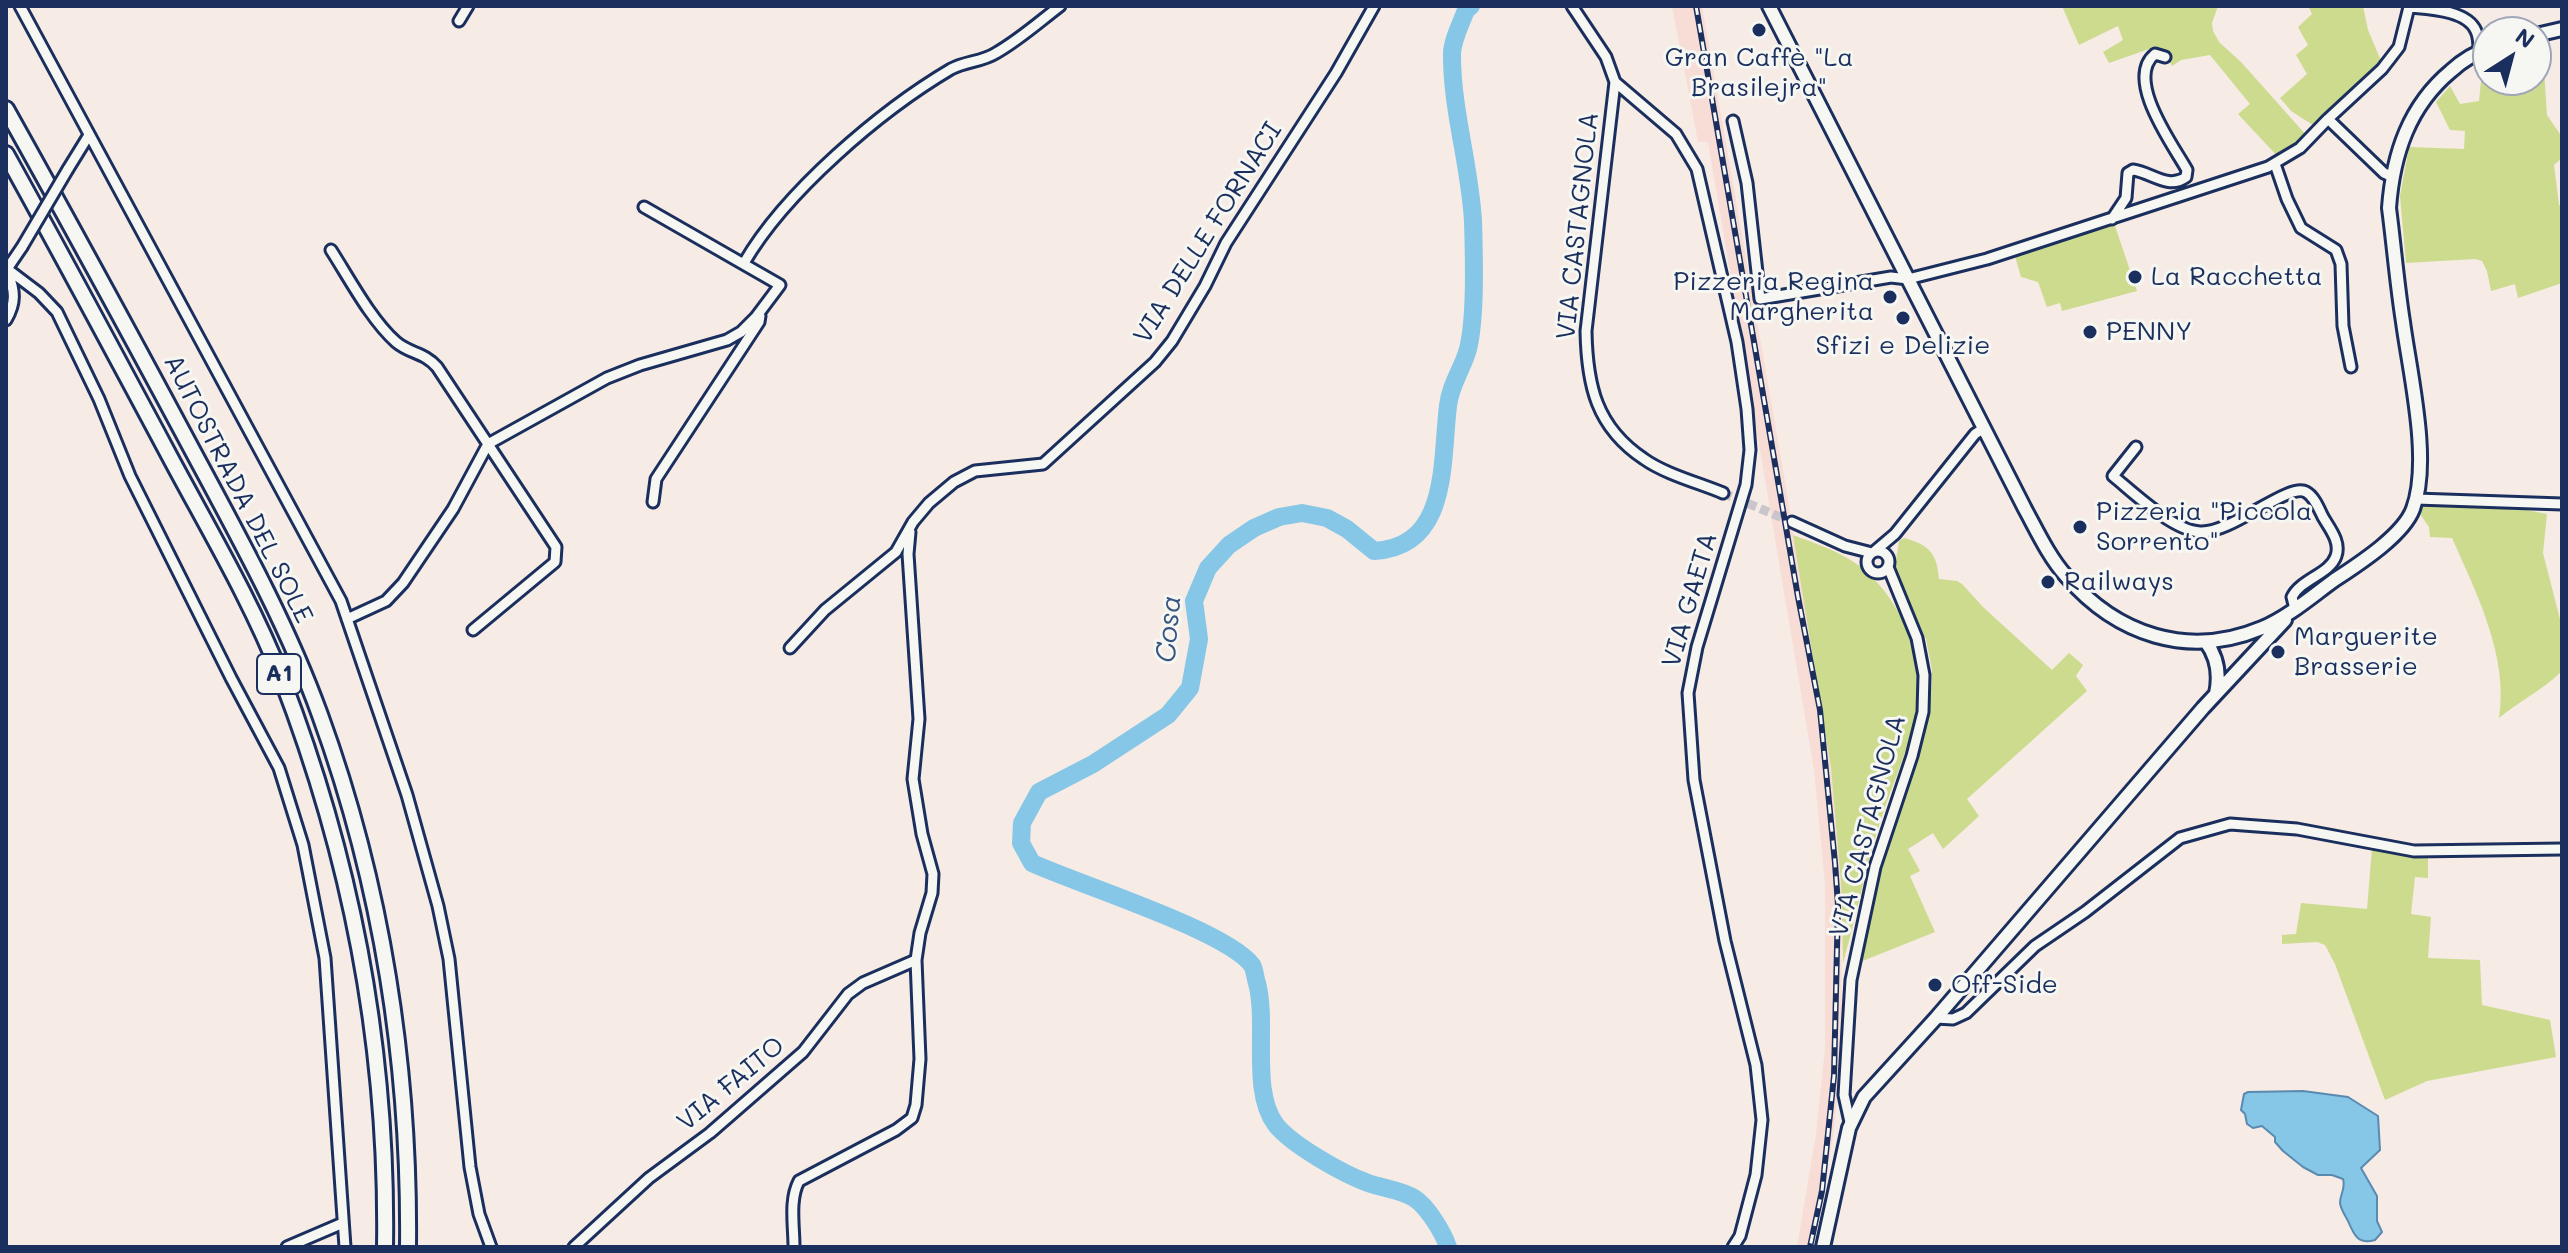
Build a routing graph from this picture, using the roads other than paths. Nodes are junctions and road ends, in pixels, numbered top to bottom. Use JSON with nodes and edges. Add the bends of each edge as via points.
{"nodes":[{"id":1,"x":20,"y":6,"type":"edge"},
{"id":2,"x":468,"y":6,"type":"edge"},
{"id":3,"x":1060,"y":6,"type":"edge"},
{"id":4,"x":1374,"y":6,"type":"edge"},
{"id":5,"x":1572,"y":6,"type":"edge"},
{"id":6,"x":1769,"y":6,"type":"edge"},
{"id":7,"x":2409,"y":7,"type":"edge"},
{"id":8,"x":459,"y":21,"type":"dead end"},
{"id":9,"x":2472,"y":26,"type":"edge"},
{"id":10,"x":2165,"y":57,"type":"dead end"},
{"id":11,"x":2472,"y":58,"type":"edge"},
{"id":12,"x":1615,"y":82,"type":"junction"},
{"id":13,"x":6,"y":109,"type":"edge"},
{"id":14,"x":2328,"y":119,"type":"junction"},
{"id":15,"x":1733,"y":121,"type":"dead end"},
{"id":16,"x":89,"y":135,"type":"junction"},
{"id":17,"x":6,"y":154,"type":"edge"},
{"id":18,"x":2275,"y":164,"type":"junction"},
{"id":19,"x":2391,"y":176,"type":"junction"},
{"id":20,"x":644,"y":207,"type":"dead end"},
{"id":21,"x":2112,"y":219,"type":"junction"},
{"id":22,"x":331,"y":250,"type":"dead end"},
{"id":23,"x":744,"y":263,"type":"junction"},
{"id":24,"x":7,"y":269,"type":"edge"},
{"id":25,"x":1908,"y":279,"type":"junction"},
{"id":26,"x":760,"y":313,"type":"junction"},
{"id":27,"x":6,"y":320,"type":"edge"},
{"id":28,"x":2351,"y":367,"type":"dead end"},
{"id":29,"x":1984,"y":428,"type":"junction"},
{"id":30,"x":488,"y":444,"type":"junction"},
{"id":31,"x":2136,"y":447,"type":"dead end"},
{"id":32,"x":1723,"y":493,"type":"tunnel mouth"},
{"id":33,"x":2416,"y":499,"type":"junction"},
{"id":34,"x":653,"y":502,"type":"dead end"},
{"id":35,"x":2562,"y":504,"type":"edge"},
{"id":36,"x":1792,"y":522,"type":"tunnel mouth"},
{"id":37,"x":910,"y":528,"type":"junction"},
{"id":38,"x":1895,"y":534,"type":"junction"},
{"id":39,"x":1845,"y":546,"type":"junction"},
{"id":40,"x":1873,"y":552,"type":"junction"},
{"id":41,"x":1888,"y":564,"type":"junction"},
{"id":42,"x":1872,"y":569,"type":"junction"},
{"id":43,"x":1896,"y":593,"type":"junction"},
{"id":44,"x":2295,"y":609,"type":"junction"},
{"id":45,"x":347,"y":619,"type":"junction"},
{"id":46,"x":473,"y":630,"type":"dead end"},
{"id":47,"x":2239,"y":636,"type":"junction"},
{"id":48,"x":2206,"y":642,"type":"junction"},
{"id":49,"x":790,"y":648,"type":"dead end"},
{"id":50,"x":2246,"y":661,"type":"junction"},
{"id":51,"x":2216,"y":694,"type":"junction"},
{"id":52,"x":2562,"y":849,"type":"edge"},
{"id":53,"x":916,"y":960,"type":"junction"},
{"id":54,"x":1936,"y":1018,"type":"junction"},
{"id":55,"x":1850,"y":1122,"type":"junction"},
{"id":56,"x":343,"y":1223,"type":"junction"},
{"id":57,"x":287,"y":1247,"type":"edge"},
{"id":58,"x":345,"y":1247,"type":"edge"},
{"id":59,"x":385,"y":1247,"type":"edge"},
{"id":60,"x":408,"y":1247,"type":"edge"},
{"id":61,"x":491,"y":1247,"type":"edge"},
{"id":62,"x":574,"y":1247,"type":"edge"},
{"id":63,"x":794,"y":1247,"type":"edge"},
{"id":64,"x":1733,"y":1247,"type":"edge"},
{"id":65,"x":1823,"y":1247,"type":"edge"}],
"edges":[{"from":1,"to":16,"type":"street"},
{"from":2,"to":8,"type":"street"},
{"from":3,"to":23,"type":"street","via":[[994,55],[948,71],[859,137],[811,178]]},
{"from":4,"to":37,"type":"street","name":"VIA DELLE FORNACI","via":[[1155,362],[1043,464],[975,471],[929,503]]},
{"from":5,"to":12,"type":"street","name":"VIA GAETA","via":[[1606,57]]},
{"from":6,"to":25,"type":"main road"},
{"from":7,"to":9,"type":"street","via":[[2430,9]]},
{"from":7,"to":14,"type":"street","via":[[2399,47]]},
{"from":10,"to":21,"type":"street","via":[[2155,54],[2149,59],[2148,99],[2186,177],[2171,183],[2133,170],[2128,173],[2126,198]]},
{"from":11,"to":19,"type":"main road","via":[[2425,97],[2403,135]]},
{"from":12,"to":32,"type":"street","name":"VIA CASTAGNOLA","via":[[1586,331],[1587,368],[1597,408],[1618,438],[1645,461]]},
{"from":12,"to":64,"type":"street","name":"VIA GAETA","via":[[1676,134],[1697,169],[1747,409],[1746,485],[1688,693],[1694,780],[1756,1065],[1762,1120],[1756,1175]]},
{"from":13,"to":60,"type":"highway","name":"AUTOSTRADA DEL SOLE","number":"A1","via":[[235,530],[321,717],[383,946],[400,1057],[409,1172]]},
{"from":14,"to":18,"type":"street"},
{"from":14,"to":19,"type":"street"},
{"from":15,"to":25,"type":"street","via":[[1747,183],[1760,299],[1891,277]]},
{"from":16,"to":24,"type":"street","bridge":true},
{"from":16,"to":45,"type":"street"},
{"from":17,"to":59,"type":"highway","name":"AUTOSTRADA DEL SOLE","number":"A1","via":[[231,570],[281,678],[322,793],[358,929],[376,1049]]},
{"from":18,"to":21,"type":"street"},
{"from":18,"to":28,"type":"street","via":[[2301,228],[2336,250]]},
{"from":19,"to":33,"type":"main road","via":[[2389,208],[2417,428],[2421,481]]},
{"from":20,"to":23,"type":"street"},
{"from":21,"to":25,"type":"street"},
{"from":22,"to":30,"type":"street","via":[[385,331],[409,351],[427,356]]},
{"from":23,"to":26,"type":"street","via":[[780,285]]},
{"from":24,"to":27,"type":"street","via":[[14,306]]},
{"from":24,"to":56,"type":"street","via":[[57,312],[130,476],[279,768],[303,845],[325,958]]},
{"from":25,"to":29,"type":"main road"},
{"from":26,"to":30,"type":"street","via":[[727,340],[607,378]]},
{"from":26,"to":34,"type":"street","via":[[656,479]]},
{"from":29,"to":38,"type":"street"},
{"from":29,"to":48,"type":"main road","via":[[2064,574],[2098,608],[2164,640]]},
{"from":30,"to":45,"type":"street","via":[[453,509],[403,583],[386,601]]},
{"from":30,"to":46,"type":"street","via":[[557,554],[555,562]]},
{"from":31,"to":44,"type":"street","via":[[2113,476],[2169,519],[2198,532],[2236,522],[2284,493],[2306,491],[2338,550],[2335,561],[2296,589]]},
{"from":33,"to":35,"type":"street"},
{"from":33,"to":44,"type":"main road","via":[[2399,530]]},
{"from":36,"to":39,"type":"street"},
{"from":37,"to":49,"type":"street","name":"VIA DELLE FORNACI","via":[[896,552],[825,610]]},
{"from":37,"to":53,"type":"street","via":[[919,719],[913,779],[933,874]]},
{"from":38,"to":40,"type":"street"},
{"from":38,"to":41,"type":"street"},
{"from":39,"to":40,"type":"street"},
{"from":39,"to":42,"type":"street"},
{"from":40,"to":41,"type":"street","via":[[1884,552]]},
{"from":40,"to":42,"type":"street","via":[[1868,558]]},
{"from":41,"to":42,"type":"street","via":[[1882,571]]},
{"from":41,"to":43,"type":"street"},
{"from":42,"to":43,"type":"street"},
{"from":43,"to":55,"type":"street","name":"VIA CASTAGNOLA","via":[[1917,638],[1923,712],[1875,867],[1851,980],[1844,1095]]},
{"from":44,"to":47,"type":"main road"},
{"from":44,"to":50,"type":"main road"},
{"from":45,"to":61,"type":"street","via":[[438,906],[449,959],[470,1167]]},
{"from":47,"to":48,"type":"main road"},
{"from":47,"to":50,"type":"main road","via":[[2248,647]]},
{"from":48,"to":51,"type":"main road","via":[[2218,667]]},
{"from":50,"to":51,"type":"main road"},
{"from":51,"to":54,"type":"main road"},
{"from":52,"to":54,"type":"street","via":[[2414,851],[2297,829],[2230,824],[2192,834],[2035,946],[1962,1016]]},
{"from":53,"to":62,"type":"street","name":"VIA FAITO","via":[[848,994],[803,1052]]},
{"from":53,"to":63,"type":"street","via":[[920,1059],[912,1118],[799,1181],[793,1201]]},
{"from":54,"to":55,"type":"main road","via":[[1872,1087]]},
{"from":55,"to":65,"type":"main road"},
{"from":56,"to":57,"type":"street"},
{"from":56,"to":58,"type":"street"}]}
